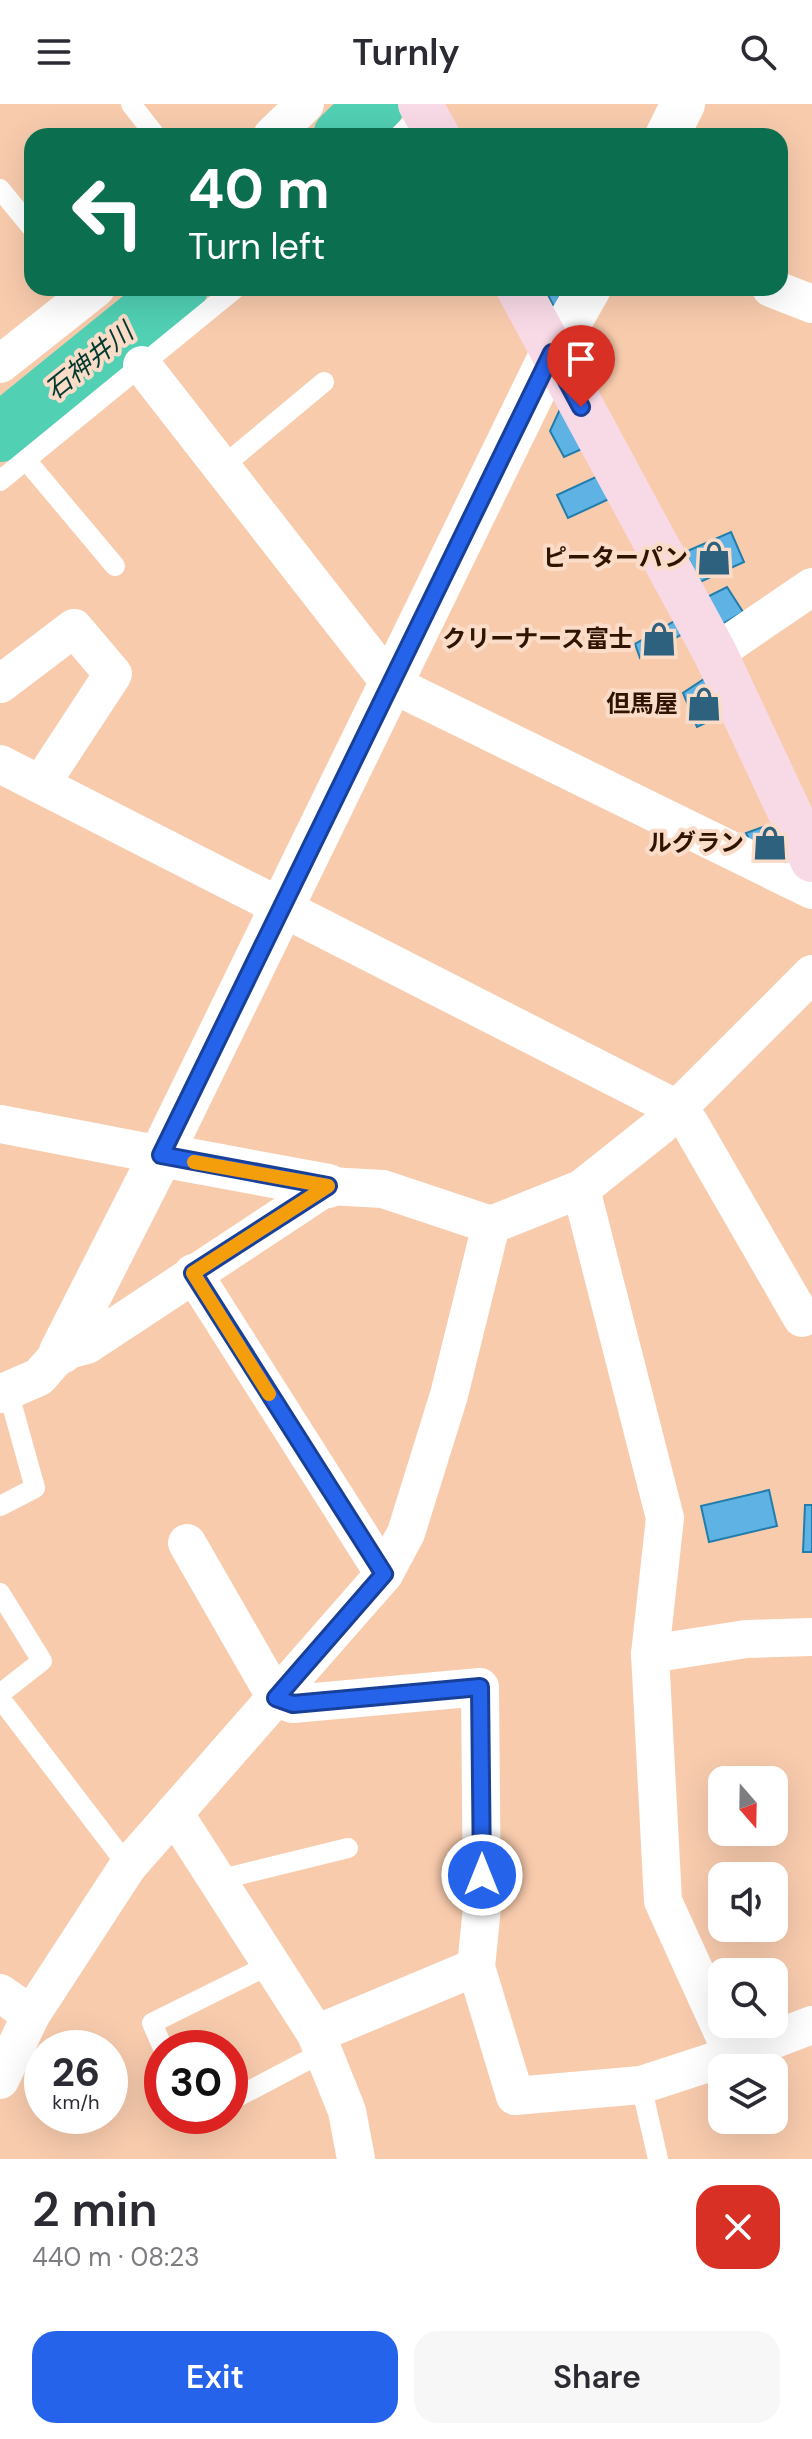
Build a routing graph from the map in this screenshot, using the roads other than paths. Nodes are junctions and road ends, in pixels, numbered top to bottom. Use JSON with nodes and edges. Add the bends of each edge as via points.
{"nodes":[{"id":1,"x":131,"y":104,"type":"edge"},
{"id":2,"x":305,"y":104,"type":"edge"},
{"id":3,"x":683,"y":104,"type":"edge"},
{"id":4,"x":150,"y":128,"type":"edge"},
{"id":5,"x":280,"y":128,"type":"edge"},
{"id":6,"x":671,"y":128,"type":"edge"},
{"id":7,"x":0,"y":189,"type":"edge"},
{"id":8,"x":24,"y":218,"type":"edge"},
{"id":9,"x":788,"y":295,"type":"edge"},
{"id":10,"x":81,"y":296,"type":"edge"},
{"id":11,"x":226,"y":296,"type":"edge"},
{"id":12,"x":522,"y":296,"type":"edge"},
{"id":13,"x":584,"y":296,"type":"edge"},
{"id":14,"x":812,"y":304,"type":"edge"},
{"id":15,"x":552,"y":353,"type":"junction"},
{"id":16,"x":0,"y":364,"type":"edge"},
{"id":17,"x":142,"y":365,"type":"junction"},
{"id":18,"x":324,"y":382,"type":"dead end"},
{"id":19,"x":26,"y":460,"type":"junction"},
{"id":20,"x":222,"y":467,"type":"junction"},
{"id":21,"x":0,"y":481,"type":"edge"},
{"id":22,"x":115,"y":566,"type":"dead end"},
{"id":23,"x":812,"y":587,"type":"edge"},
{"id":24,"x":715,"y":653,"type":"junction"},
{"id":25,"x":390,"y":683,"type":"junction"},
{"id":26,"x":0,"y":684,"type":"edge"},
{"id":27,"x":0,"y":764,"type":"edge"},
{"id":28,"x":41,"y":784,"type":"junction"},
{"id":29,"x":812,"y":860,"type":"edge"},
{"id":30,"x":812,"y":890,"type":"edge"},
{"id":31,"x":280,"y":909,"type":"junction"},
{"id":32,"x":812,"y":974,"type":"edge"},
{"id":33,"x":677,"y":1109,"type":"junction"},
{"id":34,"x":0,"y":1124,"type":"edge"},
{"id":35,"x":161,"y":1155,"type":"junction"},
{"id":36,"x":328,"y":1186,"type":"junction"},
{"id":37,"x":581,"y":1189,"type":"junction"},
{"id":38,"x":491,"y":1225,"type":"junction"},
{"id":39,"x":193,"y":1273,"type":"junction"},
{"id":40,"x":802,"y":1318,"type":"dead end"},
{"id":41,"x":61,"y":1352,"type":"junction"},
{"id":42,"x":4,"y":1393,"type":"edge"},
{"id":43,"x":0,"y":1506,"type":"edge"},
{"id":44,"x":187,"y":1543,"type":"dead end"},
{"id":45,"x":384,"y":1574,"type":"junction"},
{"id":46,"x":0,"y":1593,"type":"edge"},
{"id":47,"x":812,"y":1637,"type":"edge"},
{"id":48,"x":650,"y":1654,"type":"junction"},
{"id":49,"x":0,"y":1696,"type":"edge"},
{"id":50,"x":276,"y":1698,"type":"junction"},
{"id":51,"x":174,"y":1813,"type":"junction"},
{"id":52,"x":348,"y":1848,"type":"dead end"},
{"id":53,"x":128,"y":1866,"type":"junction"},
{"id":54,"x":218,"y":1880,"type":"junction"},
{"id":55,"x":271,"y":1964,"type":"junction"},
{"id":56,"x":476,"y":1967,"type":"junction"},
{"id":57,"x":0,"y":1993,"type":"edge"},
{"id":58,"x":31,"y":2015,"type":"junction"},
{"id":59,"x":812,"y":2025,"type":"edge"},
{"id":60,"x":155,"y":2030,"type":"edge"},
{"id":61,"x":319,"y":2043,"type":"junction"},
{"id":62,"x":733,"y":2054,"type":"edge"},
{"id":63,"x":736,"y":2054,"type":"edge"},
{"id":64,"x":708,"y":2063,"type":"edge"},
{"id":65,"x":0,"y":2080,"type":"edge"},
{"id":66,"x":641,"y":2085,"type":"junction"},
{"id":67,"x":248,"y":2089,"type":"edge"},
{"id":68,"x":356,"y":2159,"type":"edge"},
{"id":69,"x":658,"y":2159,"type":"edge"}],
"edges":[{"from":1,"to":4,"type":"lane"},
{"from":2,"to":5,"type":"street"},
{"from":3,"to":6,"type":"street"},
{"from":7,"to":8,"type":"lane"},
{"from":9,"to":14,"type":"street"},
{"from":10,"to":16,"type":"street"},
{"from":11,"to":17,"type":"lane"},
{"from":12,"to":15,"type":"main road"},
{"from":13,"to":15,"type":"street"},
{"from":15,"to":24,"type":"main road"},
{"from":15,"to":25,"type":"street"},
{"from":17,"to":19,"type":"lane"},
{"from":17,"to":20,"type":"street"},
{"from":18,"to":20,"type":"lane"},
{"from":19,"to":21,"type":"lane"},
{"from":19,"to":22,"type":"lane"},
{"from":20,"to":25,"type":"street"},
{"from":23,"to":24,"type":"street"},
{"from":24,"to":29,"type":"main road"},
{"from":25,"to":30,"type":"street"},
{"from":25,"to":31,"type":"street"},
{"from":26,"to":28,"type":"street","via":[[74,628],[113,674]]},
{"from":27,"to":28,"type":"street"},
{"from":28,"to":31,"type":"street"},
{"from":31,"to":33,"type":"street"},
{"from":31,"to":35,"type":"street"},
{"from":32,"to":33,"type":"street"},
{"from":33,"to":37,"type":"street"},
{"from":33,"to":40,"type":"street"},
{"from":34,"to":35,"type":"street"},
{"from":35,"to":36,"type":"street"},
{"from":35,"to":41,"type":"street"},
{"from":36,"to":38,"type":"street","via":[[383,1189]]},
{"from":36,"to":39,"type":"street"},
{"from":37,"to":38,"type":"street"},
{"from":37,"to":48,"type":"street","via":[[665,1518]]},
{"from":38,"to":45,"type":"street","via":[[449,1395],[406,1533]]},
{"from":39,"to":41,"type":"street","via":[[87,1345]]},
{"from":39,"to":45,"type":"street"},
{"from":41,"to":42,"type":"street","via":[[39,1377]]},
{"from":42,"to":43,"type":"lane","via":[[35,1488]]},
{"from":44,"to":50,"type":"street"},
{"from":45,"to":50,"type":"street"},
{"from":46,"to":49,"type":"lane","via":[[42,1661]]},
{"from":47,"to":48,"type":"street","via":[[746,1639]]},
{"from":48,"to":62,"type":"street","via":[[663,1901]]},
{"from":49,"to":53,"type":"lane"},
{"from":50,"to":51,"type":"street"},
{"from":50,"to":56,"type":"street","via":[[293,1704],[480,1687],[482,1907]]},
{"from":51,"to":53,"type":"street"},
{"from":51,"to":54,"type":"street"},
{"from":52,"to":54,"type":"lane"},
{"from":53,"to":58,"type":"street"},
{"from":54,"to":55,"type":"street"},
{"from":55,"to":60,"type":"lane","via":[[152,2023]]},
{"from":55,"to":61,"type":"street"},
{"from":56,"to":61,"type":"street"},
{"from":56,"to":66,"type":"street","via":[[515,2096]]},
{"from":57,"to":58,"type":"street"},
{"from":58,"to":65,"type":"street"},
{"from":59,"to":63,"type":"street"},
{"from":61,"to":67,"type":"lane"},
{"from":61,"to":68,"type":"street","via":[[347,2111]]},
{"from":64,"to":66,"type":"street"},
{"from":66,"to":69,"type":"lane"}]}
